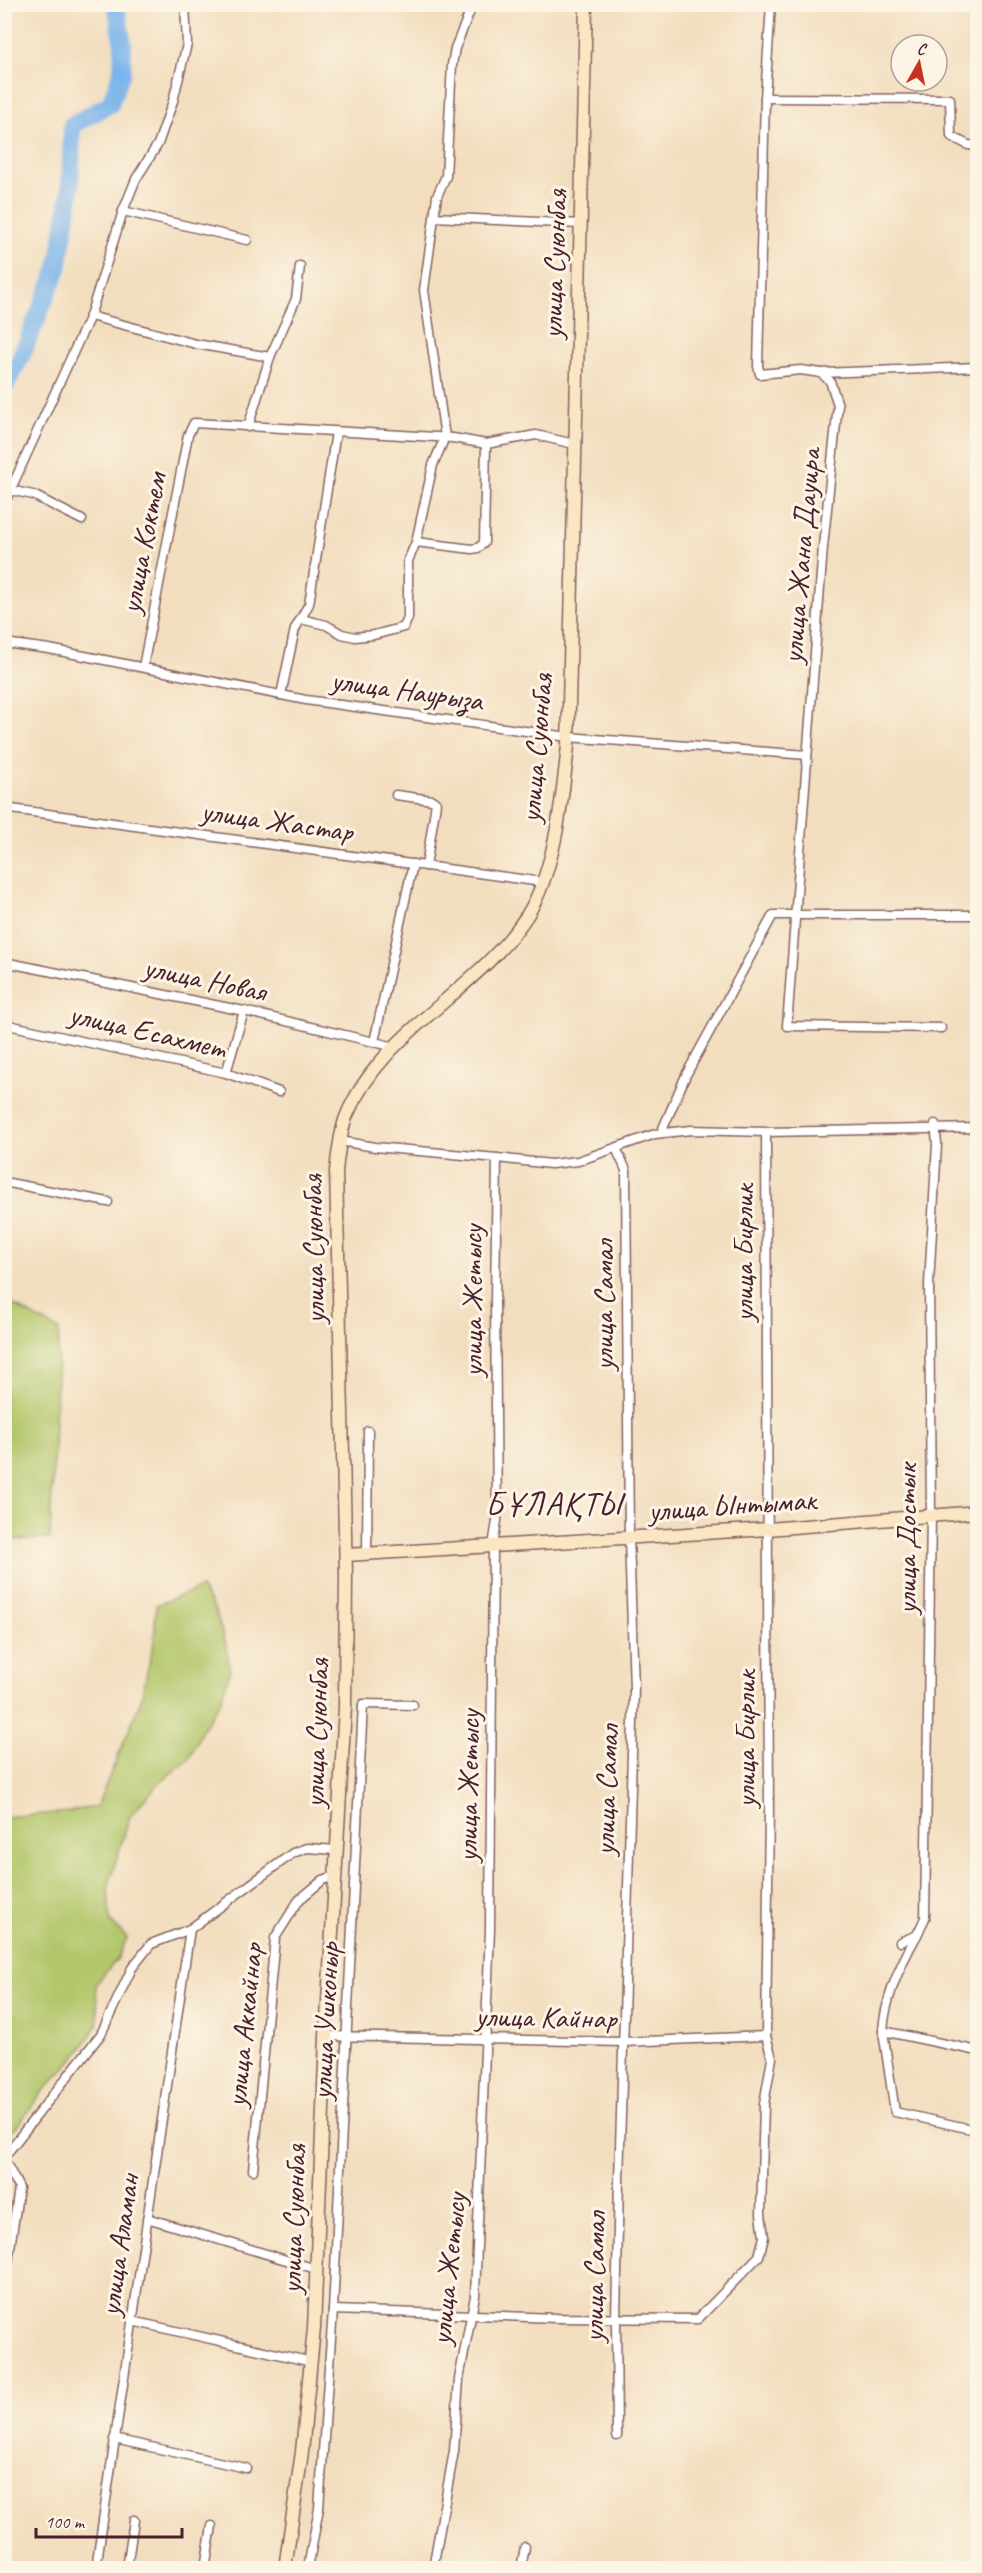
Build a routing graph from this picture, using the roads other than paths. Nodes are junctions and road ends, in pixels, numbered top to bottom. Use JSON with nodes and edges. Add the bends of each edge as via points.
{"nodes":[{"id":1,"x":185,"y":4,"type":"edge"},
{"id":2,"x":472,"y":4,"type":"edge"},
{"id":3,"x":586,"y":4,"type":"edge"},
{"id":4,"x":771,"y":4,"type":"edge"},
{"id":5,"x":765,"y":98,"type":"junction"},
{"id":6,"x":978,"y":146,"type":"edge"},
{"id":7,"x":123,"y":212,"type":"junction"},
{"id":8,"x":434,"y":217,"type":"junction"},
{"id":9,"x":582,"y":224,"type":"junction"},
{"id":10,"x":247,"y":240,"type":"dead end"},
{"id":11,"x":300,"y":266,"type":"dead end"},
{"id":12,"x":90,"y":316,"type":"junction"},
{"id":13,"x":270,"y":357,"type":"junction"},
{"id":14,"x":978,"y":367,"type":"edge"},
{"id":15,"x":821,"y":373,"type":"junction"},
{"id":16,"x":248,"y":427,"type":"junction"},
{"id":17,"x":336,"y":432,"type":"junction"},
{"id":18,"x":445,"y":437,"type":"junction"},
{"id":19,"x":486,"y":444,"type":"junction"},
{"id":20,"x":574,"y":444,"type":"junction"},
{"id":21,"x":10,"y":490,"type":"junction"},
{"id":22,"x":4,"y":504,"type":"edge"},
{"id":23,"x":82,"y":520,"type":"dead end"},
{"id":24,"x":416,"y":543,"type":"junction"},
{"id":25,"x":301,"y":619,"type":"junction"},
{"id":26,"x":4,"y":643,"type":"edge"},
{"id":27,"x":143,"y":667,"type":"junction"},
{"id":28,"x":281,"y":695,"type":"junction"},
{"id":29,"x":568,"y":737,"type":"junction"},
{"id":30,"x":807,"y":755,"type":"junction"},
{"id":31,"x":396,"y":795,"type":"dead end"},
{"id":32,"x":7,"y":808,"type":"edge"},
{"id":33,"x":4,"y":825,"type":"edge"},
{"id":34,"x":412,"y":864,"type":"junction"},
{"id":35,"x":426,"y":866,"type":"junction"},
{"id":36,"x":542,"y":882,"type":"junction"},
{"id":37,"x":794,"y":915,"type":"junction"},
{"id":38,"x":978,"y":915,"type":"edge"},
{"id":39,"x":4,"y":962,"type":"edge"},
{"id":40,"x":244,"y":1011,"type":"junction"},
{"id":41,"x":4,"y":1024,"type":"edge"},
{"id":42,"x":941,"y":1028,"type":"dead end"},
{"id":43,"x":374,"y":1042,"type":"junction"},
{"id":44,"x":395,"y":1047,"type":"junction"},
{"id":45,"x":226,"y":1073,"type":"junction"},
{"id":46,"x":279,"y":1092,"type":"dead end"},
{"id":47,"x":935,"y":1127,"type":"junction"},
{"id":48,"x":978,"y":1128,"type":"edge"},
{"id":49,"x":766,"y":1132,"type":"junction"},
{"id":50,"x":661,"y":1133,"type":"junction"},
{"id":51,"x":340,"y":1140,"type":"junction"},
{"id":52,"x":616,"y":1148,"type":"junction"},
{"id":53,"x":497,"y":1158,"type":"junction"},
{"id":54,"x":4,"y":1182,"type":"edge"},
{"id":55,"x":108,"y":1202,"type":"dead end"},
{"id":56,"x":368,"y":1431,"type":"dead end"},
{"id":57,"x":978,"y":1512,"type":"edge"},
{"id":58,"x":931,"y":1515,"type":"junction"},
{"id":59,"x":768,"y":1529,"type":"junction"},
{"id":60,"x":629,"y":1537,"type":"junction"},
{"id":61,"x":493,"y":1546,"type":"junction"},
{"id":62,"x":367,"y":1554,"type":"junction"},
{"id":63,"x":346,"y":1555,"type":"junction"},
{"id":64,"x":413,"y":1705,"type":"dead end"},
{"id":65,"x":337,"y":1850,"type":"junction"},
{"id":66,"x":335,"y":1881,"type":"junction"},
{"id":67,"x":190,"y":1929,"type":"junction"},
{"id":68,"x":917,"y":1935,"type":"junction"},
{"id":69,"x":900,"y":1942,"type":"dead end"},
{"id":70,"x":883,"y":2031,"type":"junction"},
{"id":71,"x":326,"y":2036,"type":"junction"},
{"id":72,"x":766,"y":2036,"type":"junction"},
{"id":73,"x":348,"y":2037,"type":"junction"},
{"id":74,"x":486,"y":2041,"type":"junction"},
{"id":75,"x":623,"y":2042,"type":"junction"},
{"id":76,"x":978,"y":2051,"type":"edge"},
{"id":77,"x":971,"y":2128,"type":"dead end"},
{"id":78,"x":4,"y":2158,"type":"edge"},
{"id":79,"x":253,"y":2170,"type":"dead end"},
{"id":80,"x":147,"y":2218,"type":"junction"},
{"id":81,"x":316,"y":2269,"type":"junction"},
{"id":82,"x":4,"y":2288,"type":"edge"},
{"id":83,"x":333,"y":2310,"type":"junction"},
{"id":84,"x":471,"y":2315,"type":"junction"},
{"id":85,"x":616,"y":2319,"type":"junction"},
{"id":86,"x":132,"y":2321,"type":"junction"},
{"id":87,"x":312,"y":2362,"type":"junction"},
{"id":88,"x":617,"y":2436,"type":"dead end"},
{"id":89,"x":114,"y":2439,"type":"junction"},
{"id":90,"x":246,"y":2468,"type":"dead end"},
{"id":91,"x":134,"y":2520,"type":"dead end"},
{"id":92,"x":212,"y":2526,"type":"dead end"},
{"id":93,"x":525,"y":2547,"type":"dead end"},
{"id":94,"x":96,"y":2568,"type":"edge"},
{"id":95,"x":127,"y":2568,"type":"edge"},
{"id":96,"x":205,"y":2568,"type":"edge"},
{"id":97,"x":285,"y":2568,"type":"edge"},
{"id":98,"x":308,"y":2568,"type":"edge"},
{"id":99,"x":433,"y":2568,"type":"edge"},
{"id":100,"x":521,"y":2568,"type":"edge"}],
"edges":[{"from":1,"to":7,"type":"street","via":[[187,44],[173,101],[158,144],[136,179]]},
{"from":2,"to":8,"type":"street","via":[[455,48],[446,176],[437,196]]},
{"from":3,"to":9,"type":"main road","name":"улица Суюнбая"},
{"from":4,"to":5,"type":"street"},
{"from":5,"to":6,"type":"street","via":[[951,99],[951,136]]},
{"from":5,"to":15,"type":"street","via":[[758,366],[760,374],[801,370]]},
{"from":7,"to":10,"type":"street"},
{"from":7,"to":12,"type":"street"},
{"from":8,"to":9,"type":"street"},
{"from":8,"to":18,"type":"street","via":[[424,291]]},
{"from":9,"to":20,"type":"main road","name":"улица Суюнбая"},
{"from":11,"to":13,"type":"street","via":[[296,299]]},
{"from":12,"to":13,"type":"street","via":[[196,344]]},
{"from":12,"to":21,"type":"street"},
{"from":13,"to":16,"type":"street"},
{"from":14,"to":15,"type":"street"},
{"from":15,"to":30,"type":"street","name":"улица Жана Дауира","via":[[830,381],[838,405]]},
{"from":16,"to":17,"type":"street"},
{"from":16,"to":27,"type":"street","name":"улица Коктем","via":[[194,423],[190,428]]},
{"from":17,"to":18,"type":"street"},
{"from":17,"to":25,"type":"street","via":[[309,604]]},
{"from":18,"to":19,"type":"street"},
{"from":18,"to":24,"type":"street","via":[[433,465]]},
{"from":19,"to":20,"type":"street","via":[[536,435]]},
{"from":19,"to":24,"type":"street","via":[[484,543],[472,549]]},
{"from":20,"to":29,"type":"main road","name":"улица Суюнбая"},
{"from":21,"to":22,"type":"street"},
{"from":21,"to":23,"type":"street","via":[[53,503]]},
{"from":24,"to":25,"type":"street","via":[[408,561],[408,618],[404,627],[355,636]]},
{"from":25,"to":28,"type":"street","via":[[295,630]]},
{"from":26,"to":27,"type":"street","name":"улица Наурыза"},
{"from":27,"to":28,"type":"street","name":"улица Наурыза"},
{"from":28,"to":29,"type":"street","name":"улица Наурыза"},
{"from":29,"to":30,"type":"street","name":"улица Наурыза"},
{"from":29,"to":36,"type":"main road","name":"улица Суюнбая","via":[[561,816]]},
{"from":30,"to":37,"type":"street","name":"улица Жана Дауира"},
{"from":31,"to":35,"type":"street","via":[[436,803]]},
{"from":32,"to":33,"type":"street"},
{"from":32,"to":34,"type":"street","name":"улица Жастар"},
{"from":34,"to":35,"type":"street","name":"улица Жастар"},
{"from":34,"to":43,"type":"street"},
{"from":35,"to":36,"type":"street","name":"улица Жастар"},
{"from":36,"to":44,"type":"main road","name":"улица Суюнбая","via":[[528,913],[507,941]]},
{"from":37,"to":38,"type":"street"},
{"from":37,"to":42,"type":"street","name":"улица Жана Дауира","via":[[787,1026]]},
{"from":37,"to":50,"type":"street","via":[[773,915],[686,1075]]},
{"from":39,"to":40,"type":"street","name":"улица Новая"},
{"from":40,"to":43,"type":"street","name":"улица Новая"},
{"from":40,"to":45,"type":"street"},
{"from":41,"to":45,"type":"street","name":"улица Есахмет"},
{"from":43,"to":44,"type":"street","name":"улица Новая"},
{"from":44,"to":51,"type":"main road","name":"улица Суюнбая","via":[[371,1073],[346,1118]]},
{"from":45,"to":46,"type":"street","name":"улица Есахмет"},
{"from":47,"to":48,"type":"street"},
{"from":47,"to":49,"type":"street"},
{"from":47,"to":58,"type":"street","name":"улица Достык","via":[[929,1284]]},
{"from":49,"to":50,"type":"street"},
{"from":49,"to":59,"type":"street","name":"улица Бирлик"},
{"from":50,"to":52,"type":"street"},
{"from":51,"to":53,"type":"street"},
{"from":51,"to":63,"type":"main road","name":"улица Суюнбая","via":[[336,1171]]},
{"from":52,"to":53,"type":"street","via":[[578,1161],[552,1164]]},
{"from":52,"to":60,"type":"street","name":"улица Самал","via":[[626,1170]]},
{"from":53,"to":61,"type":"street","name":"улица Жетысу","via":[[497,1521]]},
{"from":54,"to":55,"type":"street"},
{"from":56,"to":62,"type":"street"},
{"from":57,"to":58,"type":"main road","name":"улица Ынтымак"},
{"from":58,"to":59,"type":"main road","name":"улица Ынтымак"},
{"from":58,"to":68,"type":"street","name":"улица Достык","via":[[925,1918]]},
{"from":59,"to":60,"type":"main road","name":"улица Ынтымак"},
{"from":59,"to":72,"type":"street","name":"улица Бирлик"},
{"from":60,"to":61,"type":"main road","name":"улица Ынтымак"},
{"from":60,"to":75,"type":"street","name":"улица Самал","via":[[634,1689]]},
{"from":61,"to":62,"type":"main road","name":"улица Ынтымак"},
{"from":61,"to":74,"type":"street","name":"улица Жетысу"},
{"from":62,"to":63,"type":"main road","name":"улица Ынтымак"},
{"from":63,"to":65,"type":"main road","name":"улица Суюнбая","via":[[345,1707]]},
{"from":64,"to":73,"type":"street","name":"улица Ушконыр","via":[[363,1704]]},
{"from":65,"to":66,"type":"main road","name":"улица Суюнбая"},
{"from":65,"to":67,"type":"street","via":[[307,1848],[293,1853]]},
{"from":66,"to":71,"type":"main road","name":"улица Суюнбая"},
{"from":66,"to":79,"type":"street","name":"улица Аккайнар","via":[[323,1880],[299,1900],[275,1938]]},
{"from":67,"to":78,"type":"street","via":[[151,1944],[132,1968],[101,2034]]},
{"from":67,"to":80,"type":"street","name":"улица Аламан"},
{"from":68,"to":69,"type":"street"},
{"from":68,"to":70,"type":"street","name":"улица Достык","via":[[905,1956],[884,2016]]},
{"from":70,"to":76,"type":"street"},
{"from":70,"to":77,"type":"street","name":"улица Достык","via":[[894,2112]]},
{"from":71,"to":73,"type":"street","name":"улица Кайнар"},
{"from":71,"to":81,"type":"main road","name":"улица Суюнбая"},
{"from":72,"to":75,"type":"street","name":"улица Кайнар"},
{"from":72,"to":85,"type":"street","name":"улица Бирлик","via":[[772,2058],[764,2104],[764,2237],[759,2256],[698,2319]]},
{"from":73,"to":74,"type":"street","name":"улица Кайнар"},
{"from":73,"to":83,"type":"street","name":"улица Ушконыр"},
{"from":74,"to":75,"type":"street","name":"улица Кайнар"},
{"from":74,"to":84,"type":"street","name":"улица Жетысу"},
{"from":75,"to":85,"type":"street","name":"улица Самал"},
{"from":78,"to":82,"type":"street","via":[[19,2188]]},
{"from":80,"to":81,"type":"street"},
{"from":80,"to":86,"type":"street","name":"улица Аламан"},
{"from":81,"to":87,"type":"main road","name":"улица Суюнбая"},
{"from":83,"to":84,"type":"street"},
{"from":83,"to":98,"type":"street","name":"улица Ушконыр","via":[[319,2508]]},
{"from":84,"to":85,"type":"street"},
{"from":84,"to":99,"type":"street","name":"улица Жетысу","via":[[459,2379],[454,2451]]},
{"from":85,"to":88,"type":"street","name":"улица Самал"},
{"from":86,"to":87,"type":"street"},
{"from":86,"to":89,"type":"street","name":"улица Аламан"},
{"from":87,"to":97,"type":"main road","name":"улица Суюнбая"},
{"from":89,"to":90,"type":"street"},
{"from":89,"to":94,"type":"street","name":"улица Аламан"},
{"from":91,"to":95,"type":"street"},
{"from":92,"to":96,"type":"street"},
{"from":93,"to":100,"type":"street"}]}
